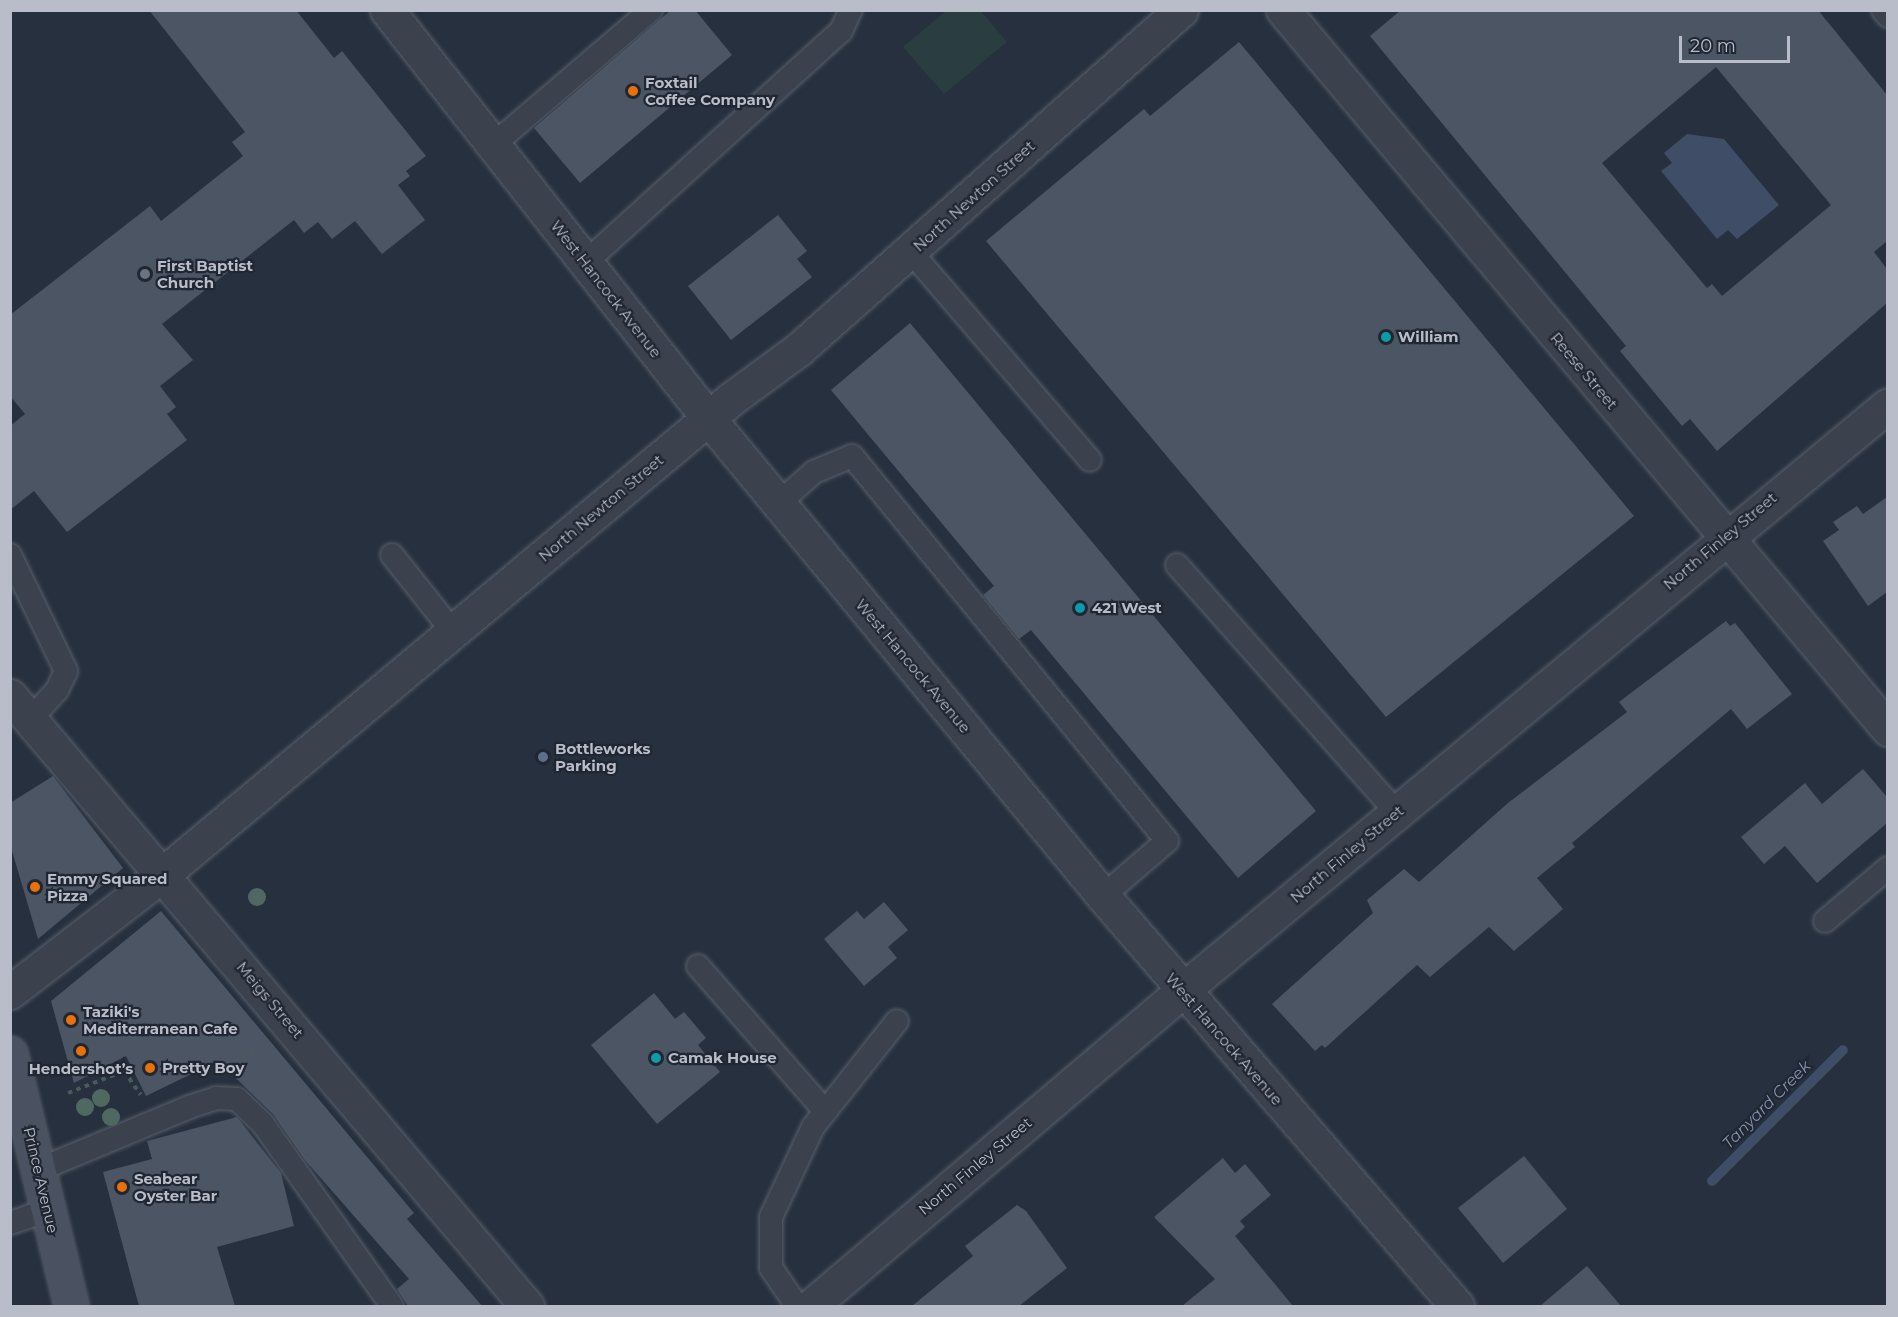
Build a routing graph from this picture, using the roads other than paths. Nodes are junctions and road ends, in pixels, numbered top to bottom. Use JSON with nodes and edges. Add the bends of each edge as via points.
{"nodes":[{"id":1,"x":651,"y":10,"type":"edge"},
{"id":2,"x":851,"y":10,"type":"edge"},
{"id":3,"x":1181,"y":10,"type":"edge"},
{"id":4,"x":1283,"y":10,"type":"edge"},
{"id":5,"x":1883,"y":10,"type":"edge"},
{"id":6,"x":397,"y":14,"type":"edge"},
{"id":7,"x":1887,"y":16,"type":"edge"},
{"id":8,"x":494,"y":145,"type":"junction"},
{"id":9,"x":911,"y":252,"type":"junction"},
{"id":10,"x":585,"y":262,"type":"junction"},
{"id":11,"x":1887,"y":405,"type":"edge"},
{"id":12,"x":709,"y":419,"type":"junction"},
{"id":13,"x":1090,"y":460,"type":"dead end"},
{"id":14,"x":779,"y":503,"type":"junction"},
{"id":15,"x":1724,"y":537,"type":"junction"},
{"id":16,"x":10,"y":555,"type":"edge"},
{"id":17,"x":392,"y":555,"type":"dead end"},
{"id":18,"x":1177,"y":565,"type":"dead end"},
{"id":19,"x":453,"y":632,"type":"junction"},
{"id":20,"x":21,"y":707,"type":"edge"},
{"id":21,"x":1887,"y":729,"type":"edge"},
{"id":22,"x":1397,"y":813,"type":"junction"},
{"id":23,"x":1887,"y":868,"type":"edge"},
{"id":24,"x":163,"y":874,"type":"junction"},
{"id":25,"x":1103,"y":897,"type":"junction"},
{"id":26,"x":1825,"y":921,"type":"dead end"},
{"id":27,"x":698,"y":966,"type":"dead end"},
{"id":28,"x":1182,"y":991,"type":"junction"},
{"id":29,"x":10,"y":992,"type":"edge"},
{"id":30,"x":897,"y":1021,"type":"dead end"},
{"id":31,"x":10,"y":1053,"type":"edge"},
{"id":32,"x":825,"y":1111,"type":"junction"},
{"id":33,"x":38,"y":1170,"type":"junction"},
{"id":34,"x":48,"y":1210,"type":"junction"},
{"id":35,"x":10,"y":1223,"type":"edge"},
{"id":36,"x":71,"y":1306,"type":"edge"},
{"id":37,"x":392,"y":1306,"type":"edge"},
{"id":38,"x":527,"y":1306,"type":"edge"},
{"id":39,"x":797,"y":1306,"type":"edge"},
{"id":40,"x":811,"y":1306,"type":"edge"},
{"id":41,"x":1457,"y":1306,"type":"edge"}],
"edges":[{"from":1,"to":8,"type":"lane"},
{"from":2,"to":10,"type":"lane","via":[[841,31]]},
{"from":3,"to":9,"type":"street","name":"North Newton Street"},
{"from":4,"to":15,"type":"street","name":"Reese Street"},
{"from":5,"to":7,"type":"lane"},
{"from":6,"to":8,"type":"street","name":"West Hancock Avenue"},
{"from":8,"to":10,"type":"street","name":"West Hancock Avenue"},
{"from":9,"to":12,"type":"street","name":"North Newton Street"},
{"from":9,"to":13,"type":"lane"},
{"from":10,"to":12,"type":"street","name":"West Hancock Avenue"},
{"from":11,"to":15,"type":"street","name":"North Finley Street"},
{"from":12,"to":14,"type":"street","name":"West Hancock Avenue"},
{"from":12,"to":19,"type":"street","name":"North Newton Street"},
{"from":14,"to":25,"type":"street","name":"West Hancock Avenue"},
{"from":14,"to":25,"type":"lane","via":[[814,472],[852,456],[1167,841]]},
{"from":15,"to":21,"type":"street","name":"Reese Street"},
{"from":15,"to":22,"type":"street","name":"North Finley Street"},
{"from":16,"to":20,"type":"lane","via":[[66,671],[57,690]]},
{"from":17,"to":19,"type":"lane"},
{"from":18,"to":22,"type":"lane"},
{"from":19,"to":24,"type":"street","name":"North Newton Street"},
{"from":20,"to":24,"type":"street","name":"Meigs Street"},
{"from":22,"to":28,"type":"street","name":"North Finley Street"},
{"from":23,"to":26,"type":"lane"},
{"from":24,"to":29,"type":"street","name":"North Newton Street"},
{"from":24,"to":38,"type":"street","name":"Meigs Street"},
{"from":25,"to":28,"type":"street","name":"West Hancock Avenue"},
{"from":27,"to":32,"type":"lane"},
{"from":28,"to":40,"type":"street","name":"North Finley Street"},
{"from":28,"to":41,"type":"street","name":"West Hancock Avenue"},
{"from":30,"to":32,"type":"lane"},
{"from":31,"to":33,"type":"main road","name":"Prince Avenue"},
{"from":32,"to":39,"type":"lane","via":[[813,1127],[771,1217],[771,1268]]},
{"from":33,"to":34,"type":"main road","name":"Prince Avenue"},
{"from":33,"to":37,"type":"lane","via":[[189,1107],[216,1098],[237,1099],[263,1124]]},
{"from":34,"to":35,"type":"lane"},
{"from":34,"to":36,"type":"main road","name":"Prince Avenue"}]}
